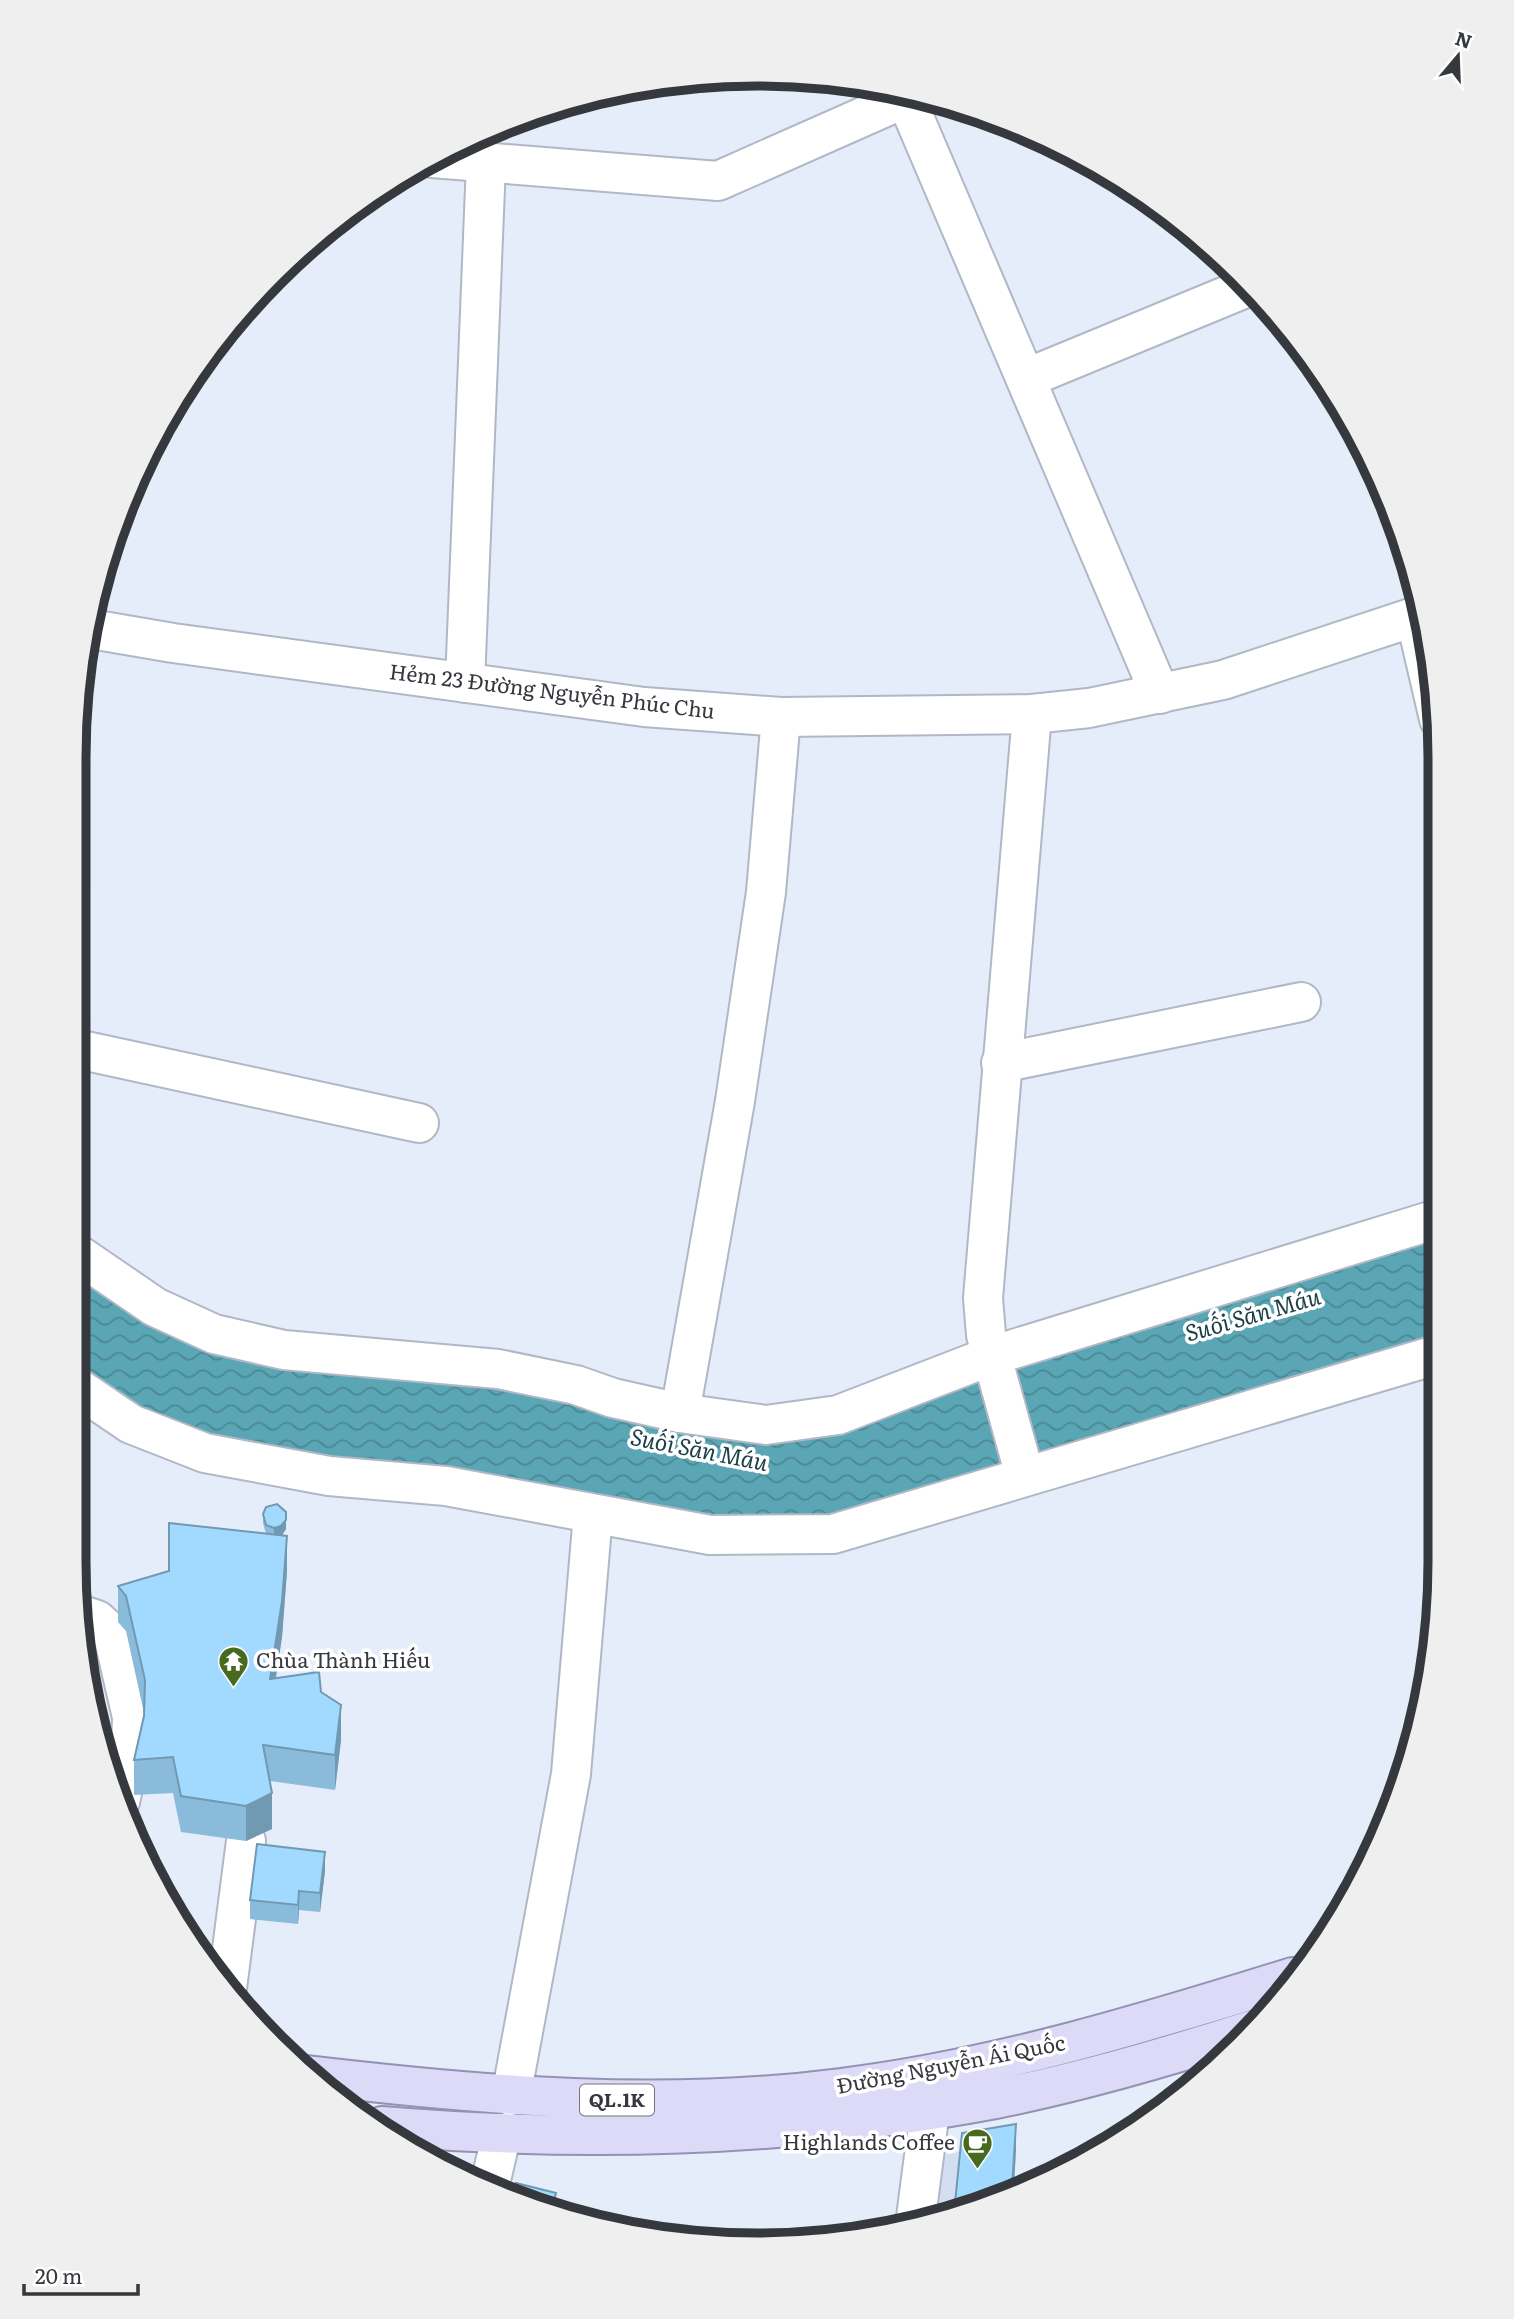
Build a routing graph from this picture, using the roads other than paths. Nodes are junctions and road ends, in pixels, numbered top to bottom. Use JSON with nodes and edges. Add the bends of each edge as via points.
{"nodes":[{"id":1,"x":897,"y":101,"type":"edge"},
{"id":2,"x":911,"y":104,"type":"edge"},
{"id":3,"x":451,"y":160,"type":"edge"},
{"id":4,"x":486,"y":163,"type":"junction"},
{"id":5,"x":1240,"y":290,"type":"edge"},
{"id":6,"x":1027,"y":379,"type":"junction"},
{"id":7,"x":1413,"y":617,"type":"edge"},
{"id":8,"x":98,"y":630,"type":"edge"},
{"id":9,"x":465,"y":683,"type":"junction"},
{"id":10,"x":1160,"y":694,"type":"junction"},
{"id":11,"x":1032,"y":714,"type":"junction"},
{"id":12,"x":781,"y":717,"type":"junction"},
{"id":13,"x":1301,"y":1002,"type":"dead end"},
{"id":14,"x":86,"y":1051,"type":"edge"},
{"id":15,"x":1001,"y":1063,"type":"junction"},
{"id":16,"x":419,"y":1123,"type":"dead end"},
{"id":17,"x":1428,"y":1222,"type":"edge"},
{"id":18,"x":86,"y":1260,"type":"edge"},
{"id":19,"x":991,"y":1356,"type":"junction"},
{"id":20,"x":1428,"y":1357,"type":"edge"},
{"id":21,"x":86,"y":1393,"type":"edge"},
{"id":22,"x":680,"y":1413,"type":"junction"},
{"id":23,"x":1025,"y":1476,"type":"junction"},
{"id":24,"x":593,"y":1514,"type":"junction"},
{"id":25,"x":88,"y":1617,"type":"edge"},
{"id":26,"x":124,"y":1785,"type":"edge"},
{"id":27,"x":246,"y":1841,"type":"edge"},
{"id":28,"x":228,"y":1976,"type":"edge"},
{"id":29,"x":1282,"y":1980,"type":"edge"},
{"id":30,"x":1234,"y":2035,"type":"edge"},
{"id":31,"x":325,"y":2076,"type":"edge"},
{"id":32,"x":929,"y":2092,"type":"junction"},
{"id":33,"x":511,"y":2096,"type":"junction"},
{"id":34,"x":395,"y":2127,"type":"edge"},
{"id":35,"x":502,"y":2133,"type":"junction"},
{"id":36,"x":491,"y":2178,"type":"edge"},
{"id":37,"x":916,"y":2213,"type":"edge"}],
"edges":[{"from":1,"to":4,"type":"street","via":[[718,181]]},
{"from":2,"to":6,"type":"street"},
{"from":3,"to":4,"type":"street"},
{"from":4,"to":9,"type":"street"},
{"from":5,"to":6,"type":"street"},
{"from":6,"to":10,"type":"street"},
{"from":7,"to":10,"type":"street","name":"Hẻm 23 Đường Nguyễn Phúc Chu","via":[[1223,680]]},
{"from":8,"to":9,"type":"street","name":"Hẻm 23 Đường Nguyễn Phúc Chu"},
{"from":9,"to":12,"type":"street","name":"Hẻm 23 Đường Nguyễn Phúc Chu","via":[[644,707]]},
{"from":10,"to":11,"type":"street","name":"Hẻm 23 Đường Nguyễn Phúc Chu"},
{"from":11,"to":12,"type":"street","name":"Hẻm 23 Đường Nguyễn Phúc Chu"},
{"from":11,"to":15,"type":"street"},
{"from":12,"to":22,"type":"street","via":[[766,892]]},
{"from":13,"to":15,"type":"street"},
{"from":14,"to":16,"type":"street"},
{"from":15,"to":19,"type":"street","via":[[983,1298]]},
{"from":17,"to":19,"type":"street"},
{"from":18,"to":22,"type":"street","via":[[155,1307],[214,1334],[284,1350],[498,1369]]},
{"from":19,"to":22,"type":"street","via":[[838,1415],[766,1425]]},
{"from":19,"to":23,"type":"street"},
{"from":20,"to":23,"type":"street"},
{"from":21,"to":24,"type":"street","via":[[131,1424],[205,1453],[329,1476],[446,1486]]},
{"from":23,"to":24,"type":"street","via":[[833,1534],[710,1535]]},
{"from":24,"to":33,"type":"street","via":[[571,1774]]},
{"from":25,"to":26,"type":"street","via":[[113,1635],[131,1717],[131,1750]]},
{"from":27,"to":28,"type":"street"},
{"from":29,"to":32,"type":"main road","name":"Đường Nguyễn Ái Quốc","number":"QL.1K"},
{"from":30,"to":32,"type":"main road","name":"Đường Nguyễn Ái Quốc","number":"QL.1K","via":[[1096,2076]]},
{"from":31,"to":33,"type":"main road","name":"Đường Nguyễn Ái Quốc","number":"QL.1K"},
{"from":32,"to":33,"type":"main road","name":"Đường Nguyễn Ái Quốc","number":"QL.1K","via":[[818,2091],[594,2100]]},
{"from":32,"to":35,"type":"main road","name":"Đường Nguyễn Ái Quốc","number":"QL.1K","via":[[723,2132]]},
{"from":32,"to":37,"type":"street"},
{"from":34,"to":35,"type":"main road","name":"Đường Nguyễn Ái Quốc","number":"QL.1K"},
{"from":35,"to":36,"type":"street"}]}
